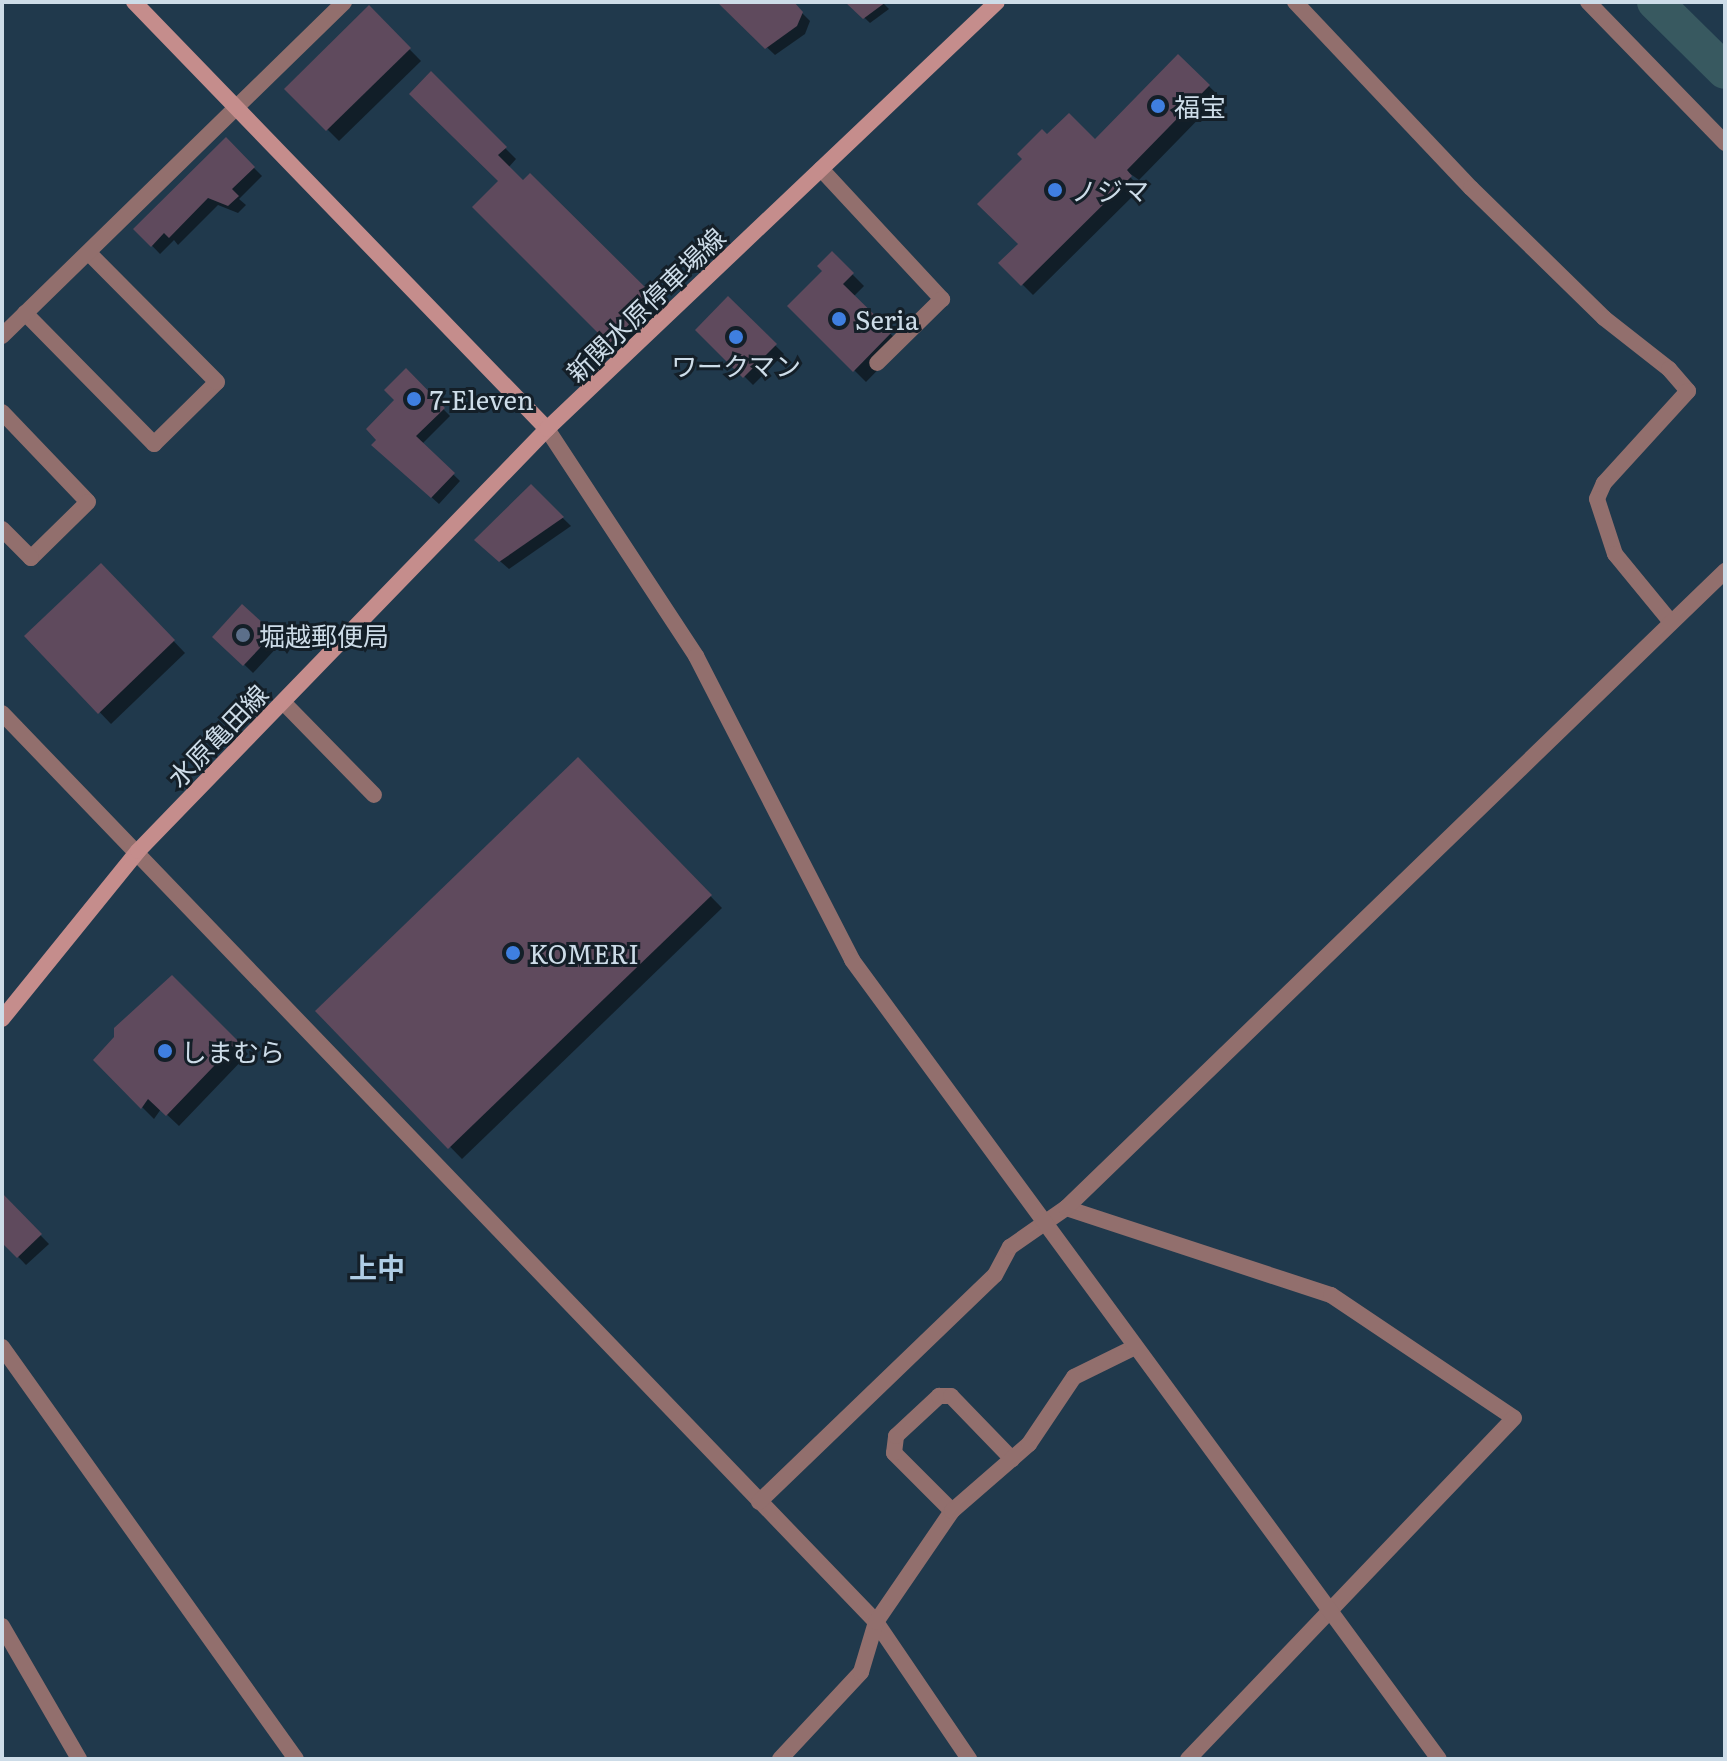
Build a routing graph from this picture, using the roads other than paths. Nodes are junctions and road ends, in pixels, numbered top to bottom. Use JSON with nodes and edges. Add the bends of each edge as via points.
{"nodes":[{"id":1,"x":134,"y":2,"type":"edge"},
{"id":2,"x":344,"y":2,"type":"edge"},
{"id":3,"x":997,"y":2,"type":"edge"},
{"id":4,"x":1295,"y":2,"type":"edge"},
{"id":5,"x":1588,"y":2,"type":"edge"},
{"id":6,"x":235,"y":107,"type":"junction"},
{"id":7,"x":1725,"y":143,"type":"edge"},
{"id":8,"x":821,"y":169,"type":"junction"},
{"id":9,"x":89,"y":253,"type":"junction"},
{"id":10,"x":25,"y":313,"type":"junction"},
{"id":11,"x":2,"y":336,"type":"edge"},
{"id":12,"x":877,"y":363,"type":"dead end"},
{"id":13,"x":2,"y":412,"type":"edge"},
{"id":14,"x":547,"y":429,"type":"junction"},
{"id":15,"x":2,"y":529,"type":"edge"},
{"id":16,"x":1725,"y":571,"type":"edge"},
{"id":17,"x":1670,"y":621,"type":"junction"},
{"id":18,"x":283,"y":702,"type":"junction"},
{"id":19,"x":2,"y":713,"type":"edge"},
{"id":20,"x":374,"y":795,"type":"dead end"},
{"id":21,"x":138,"y":851,"type":"junction"},
{"id":22,"x":2,"y":1019,"type":"edge"},
{"id":23,"x":1066,"y":1208,"type":"junction"},
{"id":24,"x":1043,"y":1224,"type":"junction"},
{"id":25,"x":2,"y":1347,"type":"edge"},
{"id":26,"x":1135,"y":1347,"type":"junction"},
{"id":27,"x":1012,"y":1459,"type":"junction"},
{"id":28,"x":759,"y":1502,"type":"junction"},
{"id":29,"x":952,"y":1511,"type":"junction"},
{"id":30,"x":1330,"y":1612,"type":"junction"},
{"id":31,"x":876,"y":1622,"type":"junction"},
{"id":32,"x":2,"y":1626,"type":"edge"},
{"id":33,"x":79,"y":1759,"type":"edge"},
{"id":34,"x":296,"y":1759,"type":"edge"},
{"id":35,"x":780,"y":1759,"type":"edge"},
{"id":36,"x":969,"y":1759,"type":"edge"},
{"id":37,"x":1188,"y":1759,"type":"edge"},
{"id":38,"x":1439,"y":1759,"type":"edge"}],
"edges":[{"from":1,"to":6,"type":"main road"},
{"from":2,"to":6,"type":"street"},
{"from":3,"to":8,"type":"main road","name":"新関水原停車場線"},
{"from":4,"to":17,"type":"street","via":[[1482,199],[1688,391],[1604,483],[1597,499],[1615,554]]},
{"from":5,"to":7,"type":"street"},
{"from":6,"to":9,"type":"street"},
{"from":6,"to":14,"type":"main road"},
{"from":8,"to":12,"type":"street","via":[[942,299]]},
{"from":8,"to":14,"type":"main road","name":"新関水原停車場線"},
{"from":9,"to":10,"type":"street"},
{"from":9,"to":10,"type":"street","via":[[217,382],[154,444]]},
{"from":10,"to":11,"type":"street"},
{"from":13,"to":15,"type":"street","via":[[88,502],[31,558]]},
{"from":14,"to":18,"type":"main road","name":"水原亀田線"},
{"from":14,"to":24,"type":"street","via":[[696,656],[852,960]]},
{"from":16,"to":17,"type":"street"},
{"from":17,"to":23,"type":"street"},
{"from":18,"to":20,"type":"street"},
{"from":18,"to":21,"type":"main road","name":"水原亀田線"},
{"from":19,"to":21,"type":"street"},
{"from":21,"to":22,"type":"main road","name":"水原亀田線"},
{"from":21,"to":28,"type":"street"},
{"from":23,"to":24,"type":"street"},
{"from":23,"to":30,"type":"street","via":[[1331,1295],[1514,1418]]},
{"from":24,"to":26,"type":"street"},
{"from":24,"to":28,"type":"street","via":[[1010,1247],[995,1275]]},
{"from":25,"to":34,"type":"street"},
{"from":26,"to":27,"type":"street","via":[[1074,1377],[1043,1428]]},
{"from":26,"to":30,"type":"street"},
{"from":27,"to":29,"type":"street"},
{"from":27,"to":29,"type":"street","via":[[951,1396],[939,1396],[896,1436],[894,1453]]},
{"from":28,"to":31,"type":"street"},
{"from":29,"to":31,"type":"street"},
{"from":30,"to":37,"type":"street"},
{"from":30,"to":38,"type":"street"},
{"from":31,"to":35,"type":"street","via":[[861,1672]]},
{"from":31,"to":36,"type":"street"},
{"from":32,"to":33,"type":"street"}]}
